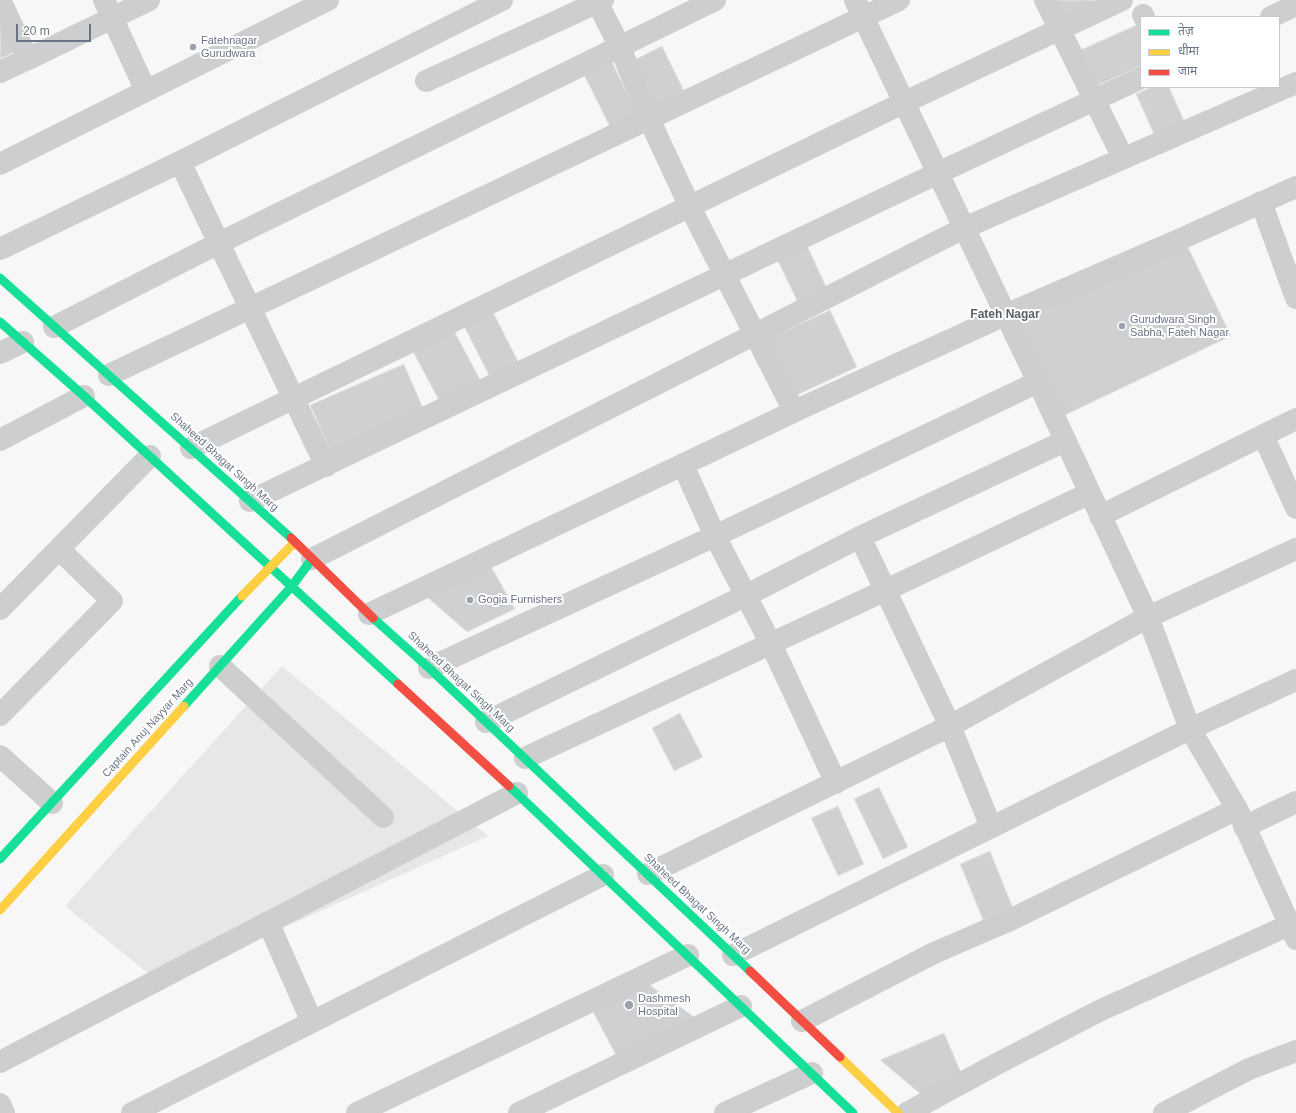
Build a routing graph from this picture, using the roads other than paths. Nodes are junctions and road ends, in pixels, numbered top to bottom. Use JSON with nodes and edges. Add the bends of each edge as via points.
{"nodes":[{"id":1,"x":0,"y":0,"type":"edge"},
{"id":2,"x":149,"y":0,"type":"edge"},
{"id":3,"x":502,"y":0,"type":"edge"},
{"id":4,"x":715,"y":0,"type":"edge"},
{"id":5,"x":899,"y":0,"type":"edge"},
{"id":6,"x":1045,"y":0,"type":"edge"},
{"id":7,"x":1122,"y":0,"type":"edge"},
{"id":8,"x":325,"y":1,"type":"edge"},
{"id":9,"x":599,"y":1,"type":"edge"},
{"id":10,"x":1296,"y":5,"type":"edge"},
{"id":11,"x":108,"y":9,"type":"edge"},
{"id":12,"x":859,"y":9,"type":"edge"},
{"id":13,"x":1273,"y":16,"type":"edge"},
{"id":14,"x":1060,"y":29,"type":"junction"},
{"id":15,"x":620,"y":47,"type":"junction"},
{"id":16,"x":28,"y":59,"type":"junction"},
{"id":17,"x":0,"y":72,"type":"edge"},
{"id":18,"x":1140,"y":78,"type":"edge"},
{"id":19,"x":426,"y":82,"type":"dead end"},
{"id":20,"x":1296,"y":83,"type":"edge"},
{"id":21,"x":146,"y":91,"type":"junction"},
{"id":22,"x":1094,"y":100,"type":"junction"},
{"id":23,"x":904,"y":102,"type":"junction"},
{"id":24,"x":649,"y":119,"type":"junction"},
{"id":25,"x":1123,"y":158,"type":"junction"},
{"id":26,"x":180,"y":162,"type":"junction"},
{"id":27,"x":0,"y":164,"type":"edge"},
{"id":28,"x":938,"y":173,"type":"junction"},
{"id":29,"x":1296,"y":187,"type":"edge"},
{"id":30,"x":1261,"y":202,"type":"junction"},
{"id":31,"x":690,"y":207,"type":"junction"},
{"id":32,"x":964,"y":228,"type":"junction"},
{"id":33,"x":219,"y":243,"type":"junction"},
{"id":34,"x":0,"y":250,"type":"edge"},
{"id":35,"x":724,"y":275,"type":"junction"},
{"id":36,"x":0,"y":278,"type":"edge"},
{"id":37,"x":1296,"y":298,"type":"edge"},
{"id":38,"x":250,"y":307,"type":"junction"},
{"id":39,"x":1005,"y":315,"type":"junction"},
{"id":40,"x":0,"y":322,"type":"edge"},
{"id":41,"x":54,"y":327,"type":"junction"},
{"id":42,"x":755,"y":334,"type":"junction"},
{"id":43,"x":23,"y":342,"type":"junction"},
{"id":44,"x":0,"y":353,"type":"edge"},
{"id":45,"x":109,"y":375,"type":"junction"},
{"id":46,"x":1038,"y":382,"type":"junction"},
{"id":47,"x":84,"y":396,"type":"junction"},
{"id":48,"x":294,"y":398,"type":"junction"},
{"id":49,"x":794,"y":411,"type":"junction"},
{"id":50,"x":1296,"y":419,"type":"edge"},
{"id":51,"x":1263,"y":435,"type":"junction"},
{"id":52,"x":0,"y":440,"type":"edge"},
{"id":53,"x":1065,"y":441,"type":"junction"},
{"id":54,"x":191,"y":448,"type":"junction"},
{"id":55,"x":150,"y":456,"type":"junction"},
{"id":56,"x":683,"y":465,"type":"junction"},
{"id":57,"x":326,"y":466,"type":"junction"},
{"id":58,"x":1090,"y":494,"type":"junction"},
{"id":59,"x":250,"y":501,"type":"junction"},
{"id":60,"x":1296,"y":508,"type":"edge"},
{"id":61,"x":1100,"y":516,"type":"junction"},
{"id":62,"x":716,"y":536,"type":"junction"},
{"id":63,"x":860,"y":537,"type":"junction"},
{"id":64,"x":295,"y":542,"type":"junction"},
{"id":65,"x":59,"y":549,"type":"junction"},
{"id":66,"x":1296,"y":550,"type":"edge"},
{"id":67,"x":312,"y":559,"type":"junction"},
{"id":68,"x":271,"y":567,"type":"junction"},
{"id":69,"x":292,"y":586,"type":"junction"},
{"id":70,"x":886,"y":590,"type":"junction"},
{"id":71,"x":747,"y":595,"type":"junction"},
{"id":72,"x":0,"y":609,"type":"edge"},
{"id":73,"x":369,"y":614,"type":"junction"},
{"id":74,"x":1148,"y":617,"type":"junction"},
{"id":75,"x":771,"y":644,"type":"junction"},
{"id":76,"x":220,"y":666,"type":"junction"},
{"id":77,"x":429,"y":668,"type":"junction"},
{"id":78,"x":1296,"y":680,"type":"edge"},
{"id":79,"x":0,"y":715,"type":"edge"},
{"id":80,"x":486,"y":722,"type":"junction"},
{"id":81,"x":950,"y":726,"type":"junction"},
{"id":82,"x":1190,"y":729,"type":"junction"},
{"id":83,"x":0,"y":756,"type":"edge"},
{"id":84,"x":525,"y":758,"type":"junction"},
{"id":85,"x":836,"y":783,"type":"junction"},
{"id":86,"x":517,"y":793,"type":"junction"},
{"id":87,"x":1296,"y":802,"type":"edge"},
{"id":88,"x":52,"y":803,"type":"junction"},
{"id":89,"x":383,"y":817,"type":"dead end"},
{"id":90,"x":1241,"y":818,"type":"junction"},
{"id":91,"x":991,"y":827,"type":"junction"},
{"id":92,"x":0,"y":859,"type":"edge"},
{"id":93,"x":648,"y":874,"type":"junction"},
{"id":94,"x":603,"y":875,"type":"junction"},
{"id":95,"x":0,"y":910,"type":"edge"},
{"id":96,"x":268,"y":922,"type":"junction"},
{"id":97,"x":1294,"y":929,"type":"edge"},
{"id":98,"x":688,"y":955,"type":"junction"},
{"id":99,"x":733,"y":955,"type":"junction"},
{"id":100,"x":741,"y":1006,"type":"junction"},
{"id":101,"x":802,"y":1021,"type":"junction"},
{"id":102,"x":312,"y":1022,"type":"junction"},
{"id":103,"x":1296,"y":1051,"type":"edge"},
{"id":104,"x":0,"y":1062,"type":"edge"},
{"id":105,"x":812,"y":1073,"type":"junction"},
{"id":106,"x":0,"y":1104,"type":"edge"},
{"id":107,"x":548,"y":1107,"type":"edge"},
{"id":108,"x":4,"y":1113,"type":"edge"},
{"id":109,"x":132,"y":1113,"type":"edge"},
{"id":110,"x":356,"y":1113,"type":"edge"},
{"id":111,"x":518,"y":1113,"type":"edge"},
{"id":112,"x":725,"y":1113,"type":"edge"},
{"id":113,"x":853,"y":1113,"type":"edge"},
{"id":114,"x":898,"y":1113,"type":"edge"},
{"id":115,"x":907,"y":1113,"type":"edge"},
{"id":116,"x":1164,"y":1113,"type":"edge"}],
"edges":[{"from":1,"to":16,"type":"street"},
{"from":2,"to":11,"type":"street"},
{"from":3,"to":26,"type":"street"},
{"from":4,"to":15,"type":"street"},
{"from":5,"to":12,"type":"street"},
{"from":6,"to":14,"type":"street"},
{"from":7,"to":14,"type":"street"},
{"from":8,"to":21,"type":"street"},
{"from":9,"to":15,"type":"street"},
{"from":9,"to":19,"type":"street"},
{"from":10,"to":13,"type":"street"},
{"from":11,"to":16,"type":"street"},
{"from":11,"to":21,"type":"street"},
{"from":12,"to":23,"type":"street"},
{"from":12,"to":24,"type":"street"},
{"from":14,"to":22,"type":"street"},
{"from":14,"to":23,"type":"street"},
{"from":15,"to":24,"type":"street"},
{"from":15,"to":33,"type":"street"},
{"from":16,"to":17,"type":"street"},
{"from":18,"to":22,"type":"street"},
{"from":20,"to":25,"type":"street"},
{"from":21,"to":27,"type":"street"},
{"from":22,"to":25,"type":"street"},
{"from":22,"to":28,"type":"street"},
{"from":23,"to":28,"type":"street"},
{"from":23,"to":31,"type":"street"},
{"from":24,"to":31,"type":"street"},
{"from":24,"to":38,"type":"street"},
{"from":25,"to":32,"type":"street"},
{"from":26,"to":33,"type":"street"},
{"from":26,"to":34,"type":"street"},
{"from":28,"to":32,"type":"street"},
{"from":28,"to":35,"type":"street"},
{"from":29,"to":30,"type":"street"},
{"from":30,"to":37,"type":"street"},
{"from":30,"to":39,"type":"street"},
{"from":31,"to":35,"type":"street"},
{"from":31,"to":48,"type":"street"},
{"from":32,"to":39,"type":"street"},
{"from":32,"to":42,"type":"street"},
{"from":33,"to":38,"type":"street"},
{"from":33,"to":41,"type":"street"},
{"from":35,"to":42,"type":"street"},
{"from":35,"to":57,"type":"street"},
{"from":36,"to":41,"type":"main road","name":"Shaheed Bhagat Singh Marg"},
{"from":38,"to":45,"type":"street"},
{"from":38,"to":48,"type":"street"},
{"from":39,"to":46,"type":"street"},
{"from":39,"to":49,"type":"street"},
{"from":40,"to":43,"type":"main road"},
{"from":41,"to":45,"type":"main road","name":"Shaheed Bhagat Singh Marg"},
{"from":42,"to":49,"type":"street"},
{"from":42,"to":67,"type":"street"},
{"from":43,"to":44,"type":"street"},
{"from":43,"to":47,"type":"main road"},
{"from":45,"to":54,"type":"main road","name":"Shaheed Bhagat Singh Marg"},
{"from":46,"to":53,"type":"street"},
{"from":46,"to":62,"type":"street"},
{"from":47,"to":52,"type":"street"},
{"from":47,"to":55,"type":"main road"},
{"from":48,"to":54,"type":"street"},
{"from":48,"to":57,"type":"street"},
{"from":49,"to":56,"type":"street"},
{"from":50,"to":51,"type":"street"},
{"from":51,"to":60,"type":"street"},
{"from":51,"to":61,"type":"street"},
{"from":53,"to":58,"type":"street"},
{"from":53,"to":63,"type":"street"},
{"from":54,"to":59,"type":"main road","name":"Shaheed Bhagat Singh Marg"},
{"from":55,"to":65,"type":"street"},
{"from":55,"to":68,"type":"main road"},
{"from":56,"to":62,"type":"street"},
{"from":56,"to":73,"type":"street"},
{"from":57,"to":59,"type":"street"},
{"from":58,"to":61,"type":"street"},
{"from":58,"to":70,"type":"street"},
{"from":59,"to":64,"type":"main road","name":"Shaheed Bhagat Singh Marg"},
{"from":61,"to":74,"type":"street"},
{"from":62,"to":71,"type":"street"},
{"from":62,"to":77,"type":"street"},
{"from":63,"to":70,"type":"street"},
{"from":63,"to":71,"type":"street"},
{"from":64,"to":67,"type":"main road","name":"Shaheed Bhagat Singh Marg"},
{"from":64,"to":68,"type":"main road","name":"Captain Anuj Nayyar Marg"},
{"from":65,"to":72,"type":"street"},
{"from":65,"to":79,"type":"street","via":[[112,601]]},
{"from":66,"to":74,"type":"street"},
{"from":67,"to":69,"type":"main road","name":"Captain Anuj Nayyar Marg"},
{"from":67,"to":73,"type":"main road","name":"Shaheed Bhagat Singh Marg"},
{"from":68,"to":69,"type":"main road"},
{"from":68,"to":88,"type":"main road","name":"Captain Anuj Nayyar Marg"},
{"from":69,"to":76,"type":"main road","name":"Captain Anuj Nayyar Marg"},
{"from":69,"to":86,"type":"main road"},
{"from":70,"to":75,"type":"street"},
{"from":70,"to":81,"type":"street"},
{"from":71,"to":75,"type":"street"},
{"from":71,"to":80,"type":"street"},
{"from":73,"to":77,"type":"main road","name":"Shaheed Bhagat Singh Marg"},
{"from":74,"to":81,"type":"street"},
{"from":74,"to":82,"type":"street"},
{"from":75,"to":84,"type":"street"},
{"from":75,"to":85,"type":"street"},
{"from":76,"to":89,"type":"street"},
{"from":76,"to":95,"type":"main road","name":"Captain Anuj Nayyar Marg"},
{"from":77,"to":80,"type":"main road","name":"Shaheed Bhagat Singh Marg"},
{"from":78,"to":82,"type":"street"},
{"from":80,"to":84,"type":"main road","name":"Shaheed Bhagat Singh Marg"},
{"from":81,"to":85,"type":"street"},
{"from":81,"to":91,"type":"street"},
{"from":82,"to":90,"type":"street"},
{"from":82,"to":91,"type":"street"},
{"from":83,"to":88,"type":"street"},
{"from":84,"to":93,"type":"main road","name":"Shaheed Bhagat Singh Marg"},
{"from":85,"to":93,"type":"street"},
{"from":86,"to":94,"type":"main road"},
{"from":86,"to":96,"type":"street"},
{"from":87,"to":90,"type":"street"},
{"from":88,"to":92,"type":"main road","name":"Captain Anuj Nayyar Marg"},
{"from":90,"to":97,"type":"street"},
{"from":90,"to":101,"type":"street","via":[[934,953]]},
{"from":91,"to":99,"type":"street"},
{"from":93,"to":99,"type":"main road","name":"Shaheed Bhagat Singh Marg"},
{"from":94,"to":98,"type":"main road"},
{"from":94,"to":102,"type":"street"},
{"from":96,"to":102,"type":"street"},
{"from":96,"to":104,"type":"street"},
{"from":97,"to":115,"type":"street","via":[[1099,1011]]},
{"from":98,"to":100,"type":"main road"},
{"from":98,"to":110,"type":"street"},
{"from":99,"to":101,"type":"main road","name":"Shaheed Bhagat Singh Marg"},
{"from":100,"to":105,"type":"main road"},
{"from":100,"to":107,"type":"street"},
{"from":101,"to":114,"type":"main road","name":"Shaheed Bhagat Singh Marg"},
{"from":102,"to":109,"type":"street"},
{"from":103,"to":116,"type":"street","via":[[1249,1069]]},
{"from":105,"to":112,"type":"street"},
{"from":105,"to":113,"type":"main road"},
{"from":106,"to":108,"type":"street"},
{"from":107,"to":111,"type":"street"}]}
